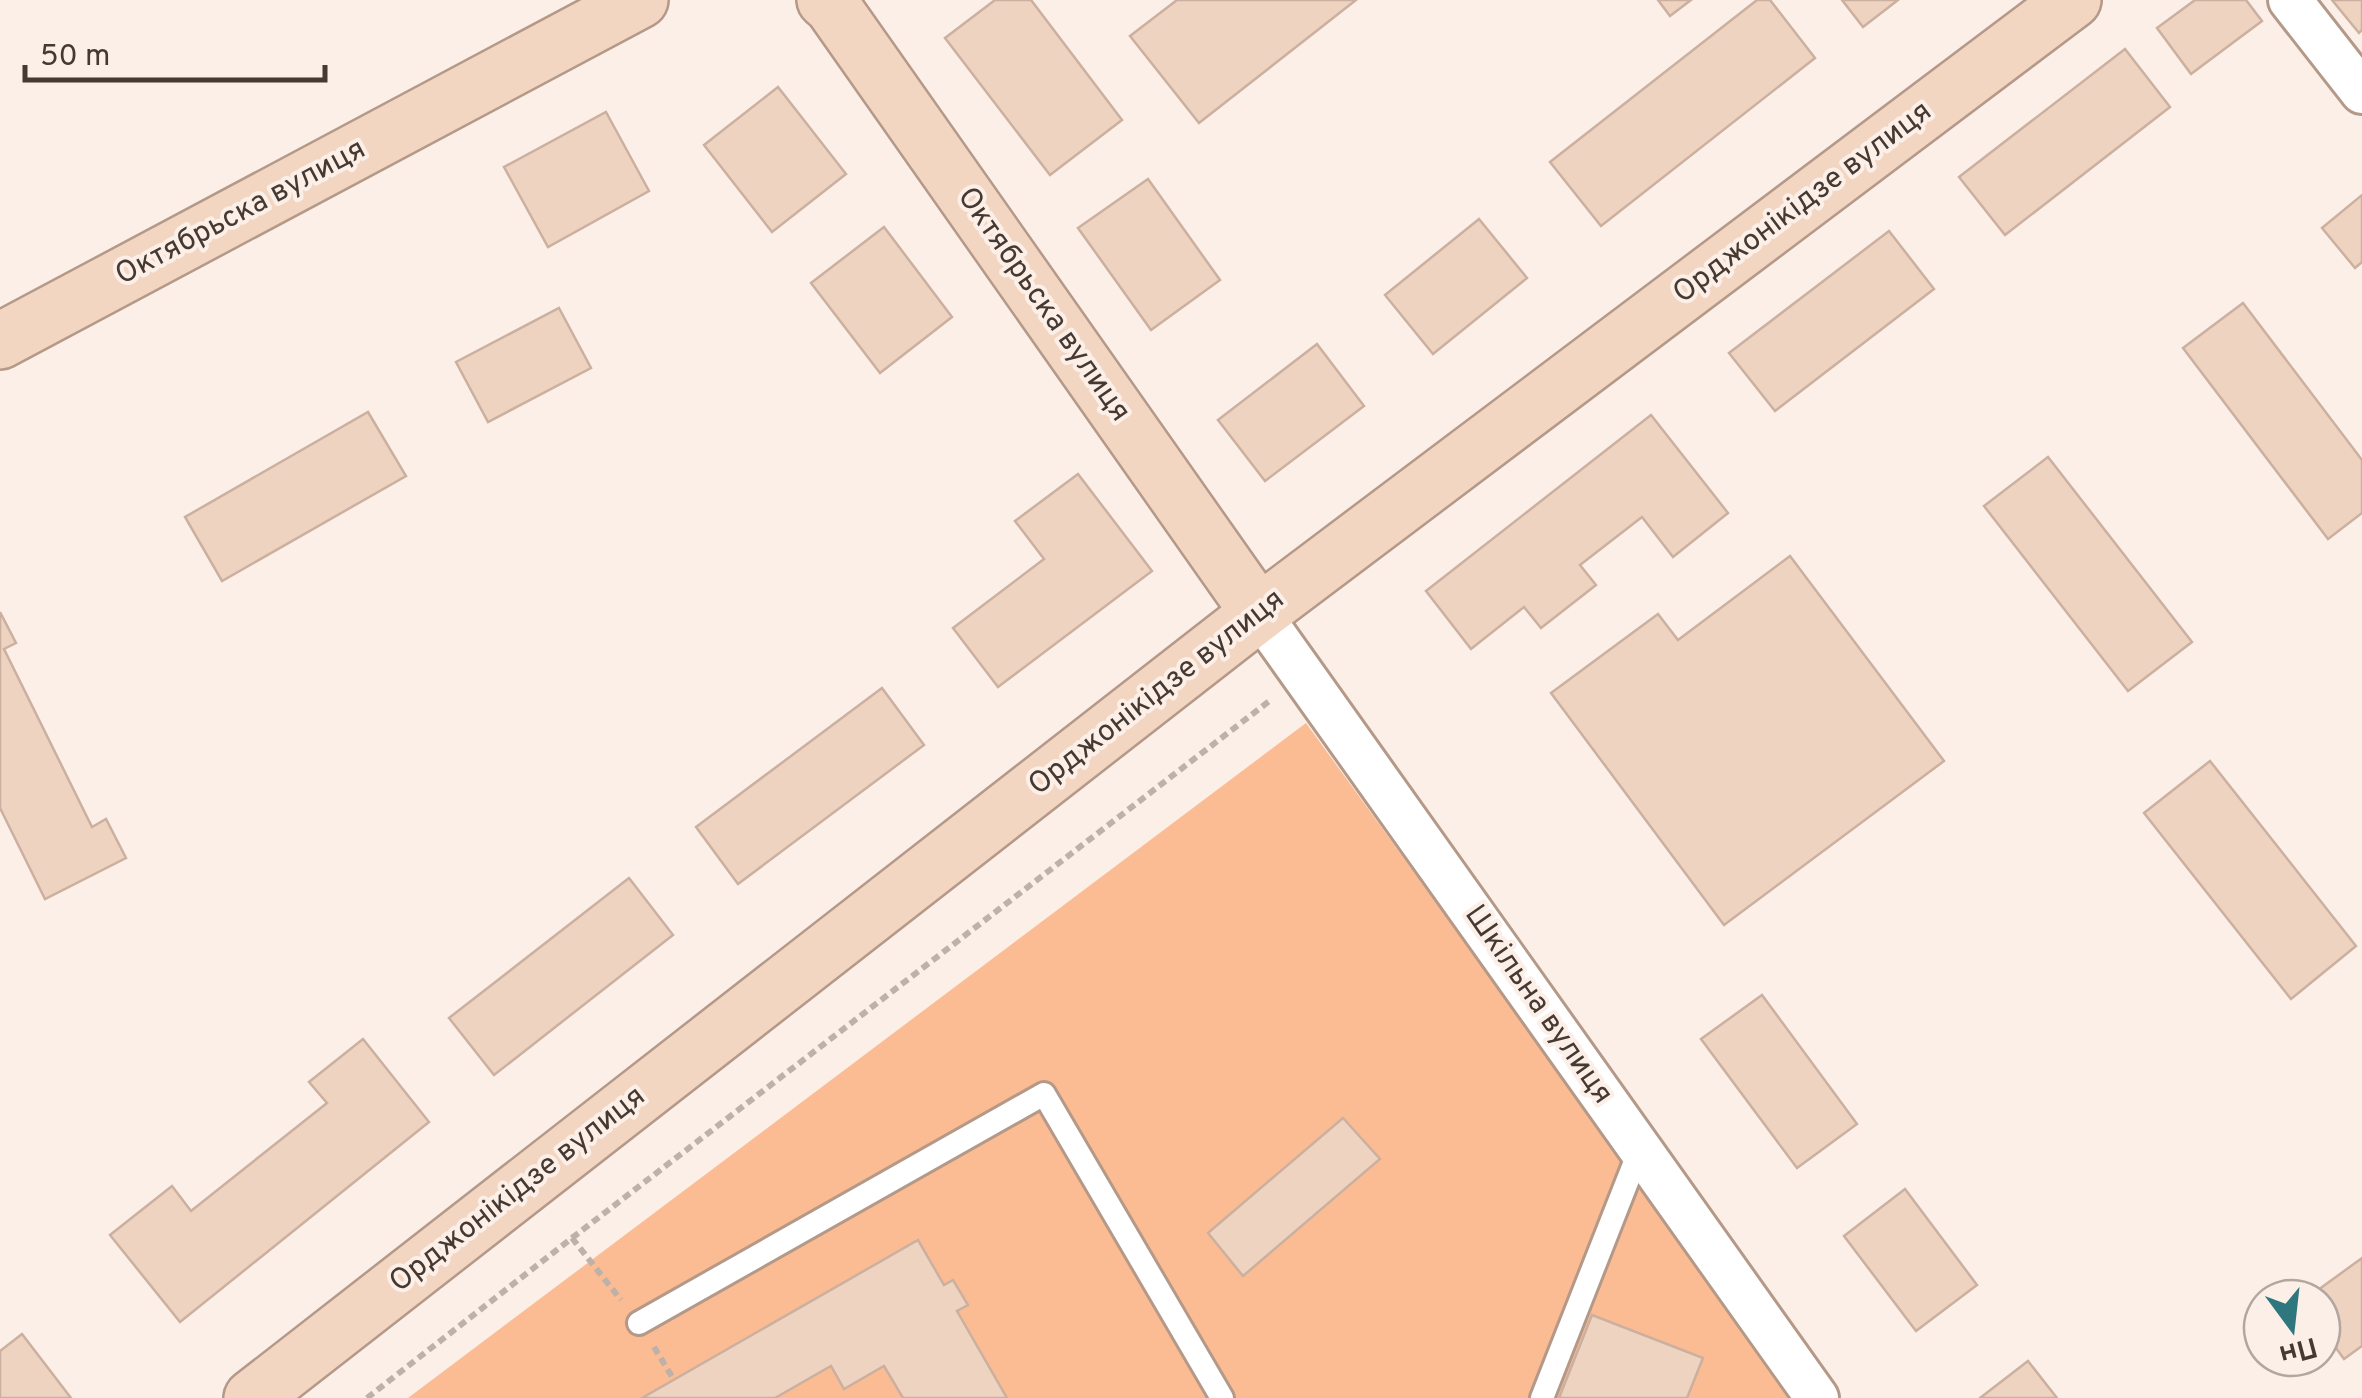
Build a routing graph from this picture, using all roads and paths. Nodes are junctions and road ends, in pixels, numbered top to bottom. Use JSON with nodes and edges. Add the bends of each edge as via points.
{"nodes":[{"id":1,"x":640,"y":0,"type":"edge"},
{"id":2,"x":825,"y":0,"type":"edge"},
{"id":3,"x":2073,"y":0,"type":"edge"},
{"id":4,"x":2290,"y":0,"type":"edge"},
{"id":5,"x":2362,"y":92,"type":"edge"},
{"id":6,"x":0,"y":341,"type":"edge"},
{"id":7,"x":1259,"y":613,"type":"junction"},
{"id":8,"x":1304,"y":675,"type":"junction"},
{"id":9,"x":1640,"y":1149,"type":"junction"},
{"id":10,"x":572,"y":1238,"type":"junction"},
{"id":11,"x":640,"y":1323,"type":"junction"},
{"id":12,"x":674,"y":1380,"type":"dead end"},
{"id":13,"x":252,"y":1398,"type":"edge"},
{"id":14,"x":367,"y":1398,"type":"edge"},
{"id":15,"x":1222,"y":1398,"type":"edge"},
{"id":16,"x":1542,"y":1398,"type":"edge"},
{"id":17,"x":1817,"y":1398,"type":"edge"}],
"edges":[{"from":1,"to":6,"type":"main road","name":"Октябрьска вулиця"},
{"from":2,"to":7,"type":"main road","name":"Октябрьска вулиця"},
{"from":3,"to":7,"type":"main road","name":"Орджонікідзе вулиця"},
{"from":4,"to":5,"type":"street"},
{"from":7,"to":8,"type":"street","name":"Шкільна вулиця"},
{"from":7,"to":13,"type":"main road","name":"Орджонікідзе вулиця"},
{"from":8,"to":9,"type":"street","name":"Шкільна вулиця"},
{"from":8,"to":10,"type":"path"},
{"from":9,"to":16,"type":"lane"},
{"from":9,"to":17,"type":"street","name":"Шкільна вулиця"},
{"from":10,"to":11,"type":"path"},
{"from":10,"to":14,"type":"path"},
{"from":11,"to":12,"type":"path"},
{"from":11,"to":15,"type":"lane","via":[[1044,1094]]}]}
